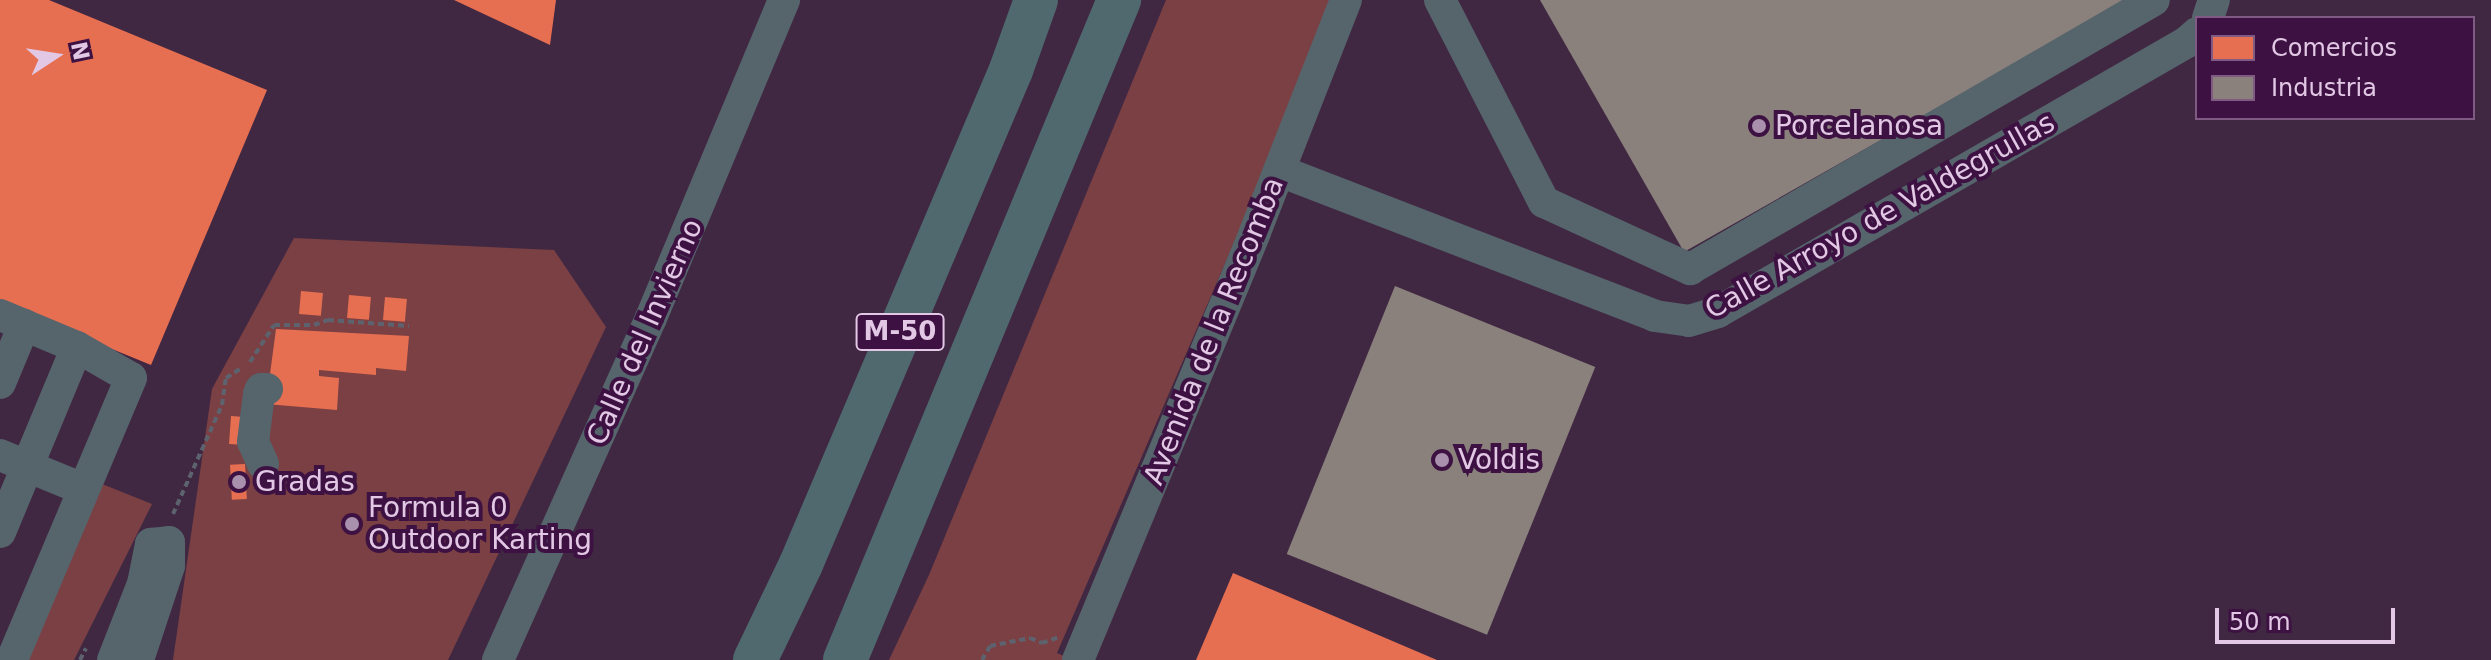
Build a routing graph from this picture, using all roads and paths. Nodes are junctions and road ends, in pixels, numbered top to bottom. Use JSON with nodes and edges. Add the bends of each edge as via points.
{"nodes":[{"id":1,"x":784,"y":0,"type":"edge"},
{"id":2,"x":1036,"y":0,"type":"edge"},
{"id":3,"x":1119,"y":0,"type":"edge"},
{"id":4,"x":1346,"y":0,"type":"edge"},
{"id":5,"x":1440,"y":0,"type":"edge"},
{"id":6,"x":2154,"y":0,"type":"edge"},
{"id":7,"x":2195,"y":35,"type":"edge"},
{"id":8,"x":1280,"y":171,"type":"junction"},
{"id":9,"x":12,"y":320,"type":"edge"},
{"id":10,"x":77,"y":347,"type":"junction"},
{"id":11,"x":0,"y":383,"type":"edge"},
{"id":12,"x":267,"y":389,"type":"dead end"},
{"id":13,"x":14,"y":461,"type":"edge"},
{"id":14,"x":263,"y":464,"type":"dead end"},
{"id":15,"x":83,"y":489,"type":"junction"},
{"id":16,"x":0,"y":532,"type":"edge"},
{"id":17,"x":1073,"y":646,"type":"edge"},
{"id":18,"x":12,"y":660,"type":"edge"},
{"id":19,"x":113,"y":660,"type":"edge"},
{"id":20,"x":138,"y":660,"type":"edge"},
{"id":21,"x":498,"y":660,"type":"edge"},
{"id":22,"x":755,"y":660,"type":"edge"},
{"id":23,"x":845,"y":660,"type":"edge"},
{"id":24,"x":982,"y":660,"type":"edge"}],
"edges":[{"from":1,"to":21,"type":"street","name":"Calle del Invierno","via":[[651,318]]},
{"from":2,"to":22,"type":"highway","number":"M-50","via":[[1011,70]]},
{"from":3,"to":23,"type":"highway","number":"M-50"},
{"from":4,"to":8,"type":"street","name":"Avenida de la Recomba"},
{"from":5,"to":6,"type":"street","via":[[1544,202],[1690,269]]},
{"from":7,"to":8,"type":"street","name":"Calle Arroyo de Valdegrullas","via":[[1718,312],[1689,321],[1655,316]]},
{"from":8,"to":17,"type":"street","name":"Avenida de la Recomba"},
{"from":9,"to":10,"type":"street"},
{"from":9,"to":11,"type":"street"},
{"from":10,"to":13,"type":"street"},
{"from":10,"to":15,"type":"street","via":[[131,378]]},
{"from":12,"to":14,"type":"street","via":[[259,394],[253,442]]},
{"from":13,"to":15,"type":"street"},
{"from":13,"to":16,"type":"street"},
{"from":15,"to":18,"type":"street"},
{"from":17,"to":24,"type":"path","via":[[1030,638],[990,646]]},
{"from":19,"to":20,"type":"street","via":[[143,584],[151,544],[169,542],[169,566]]}]}
